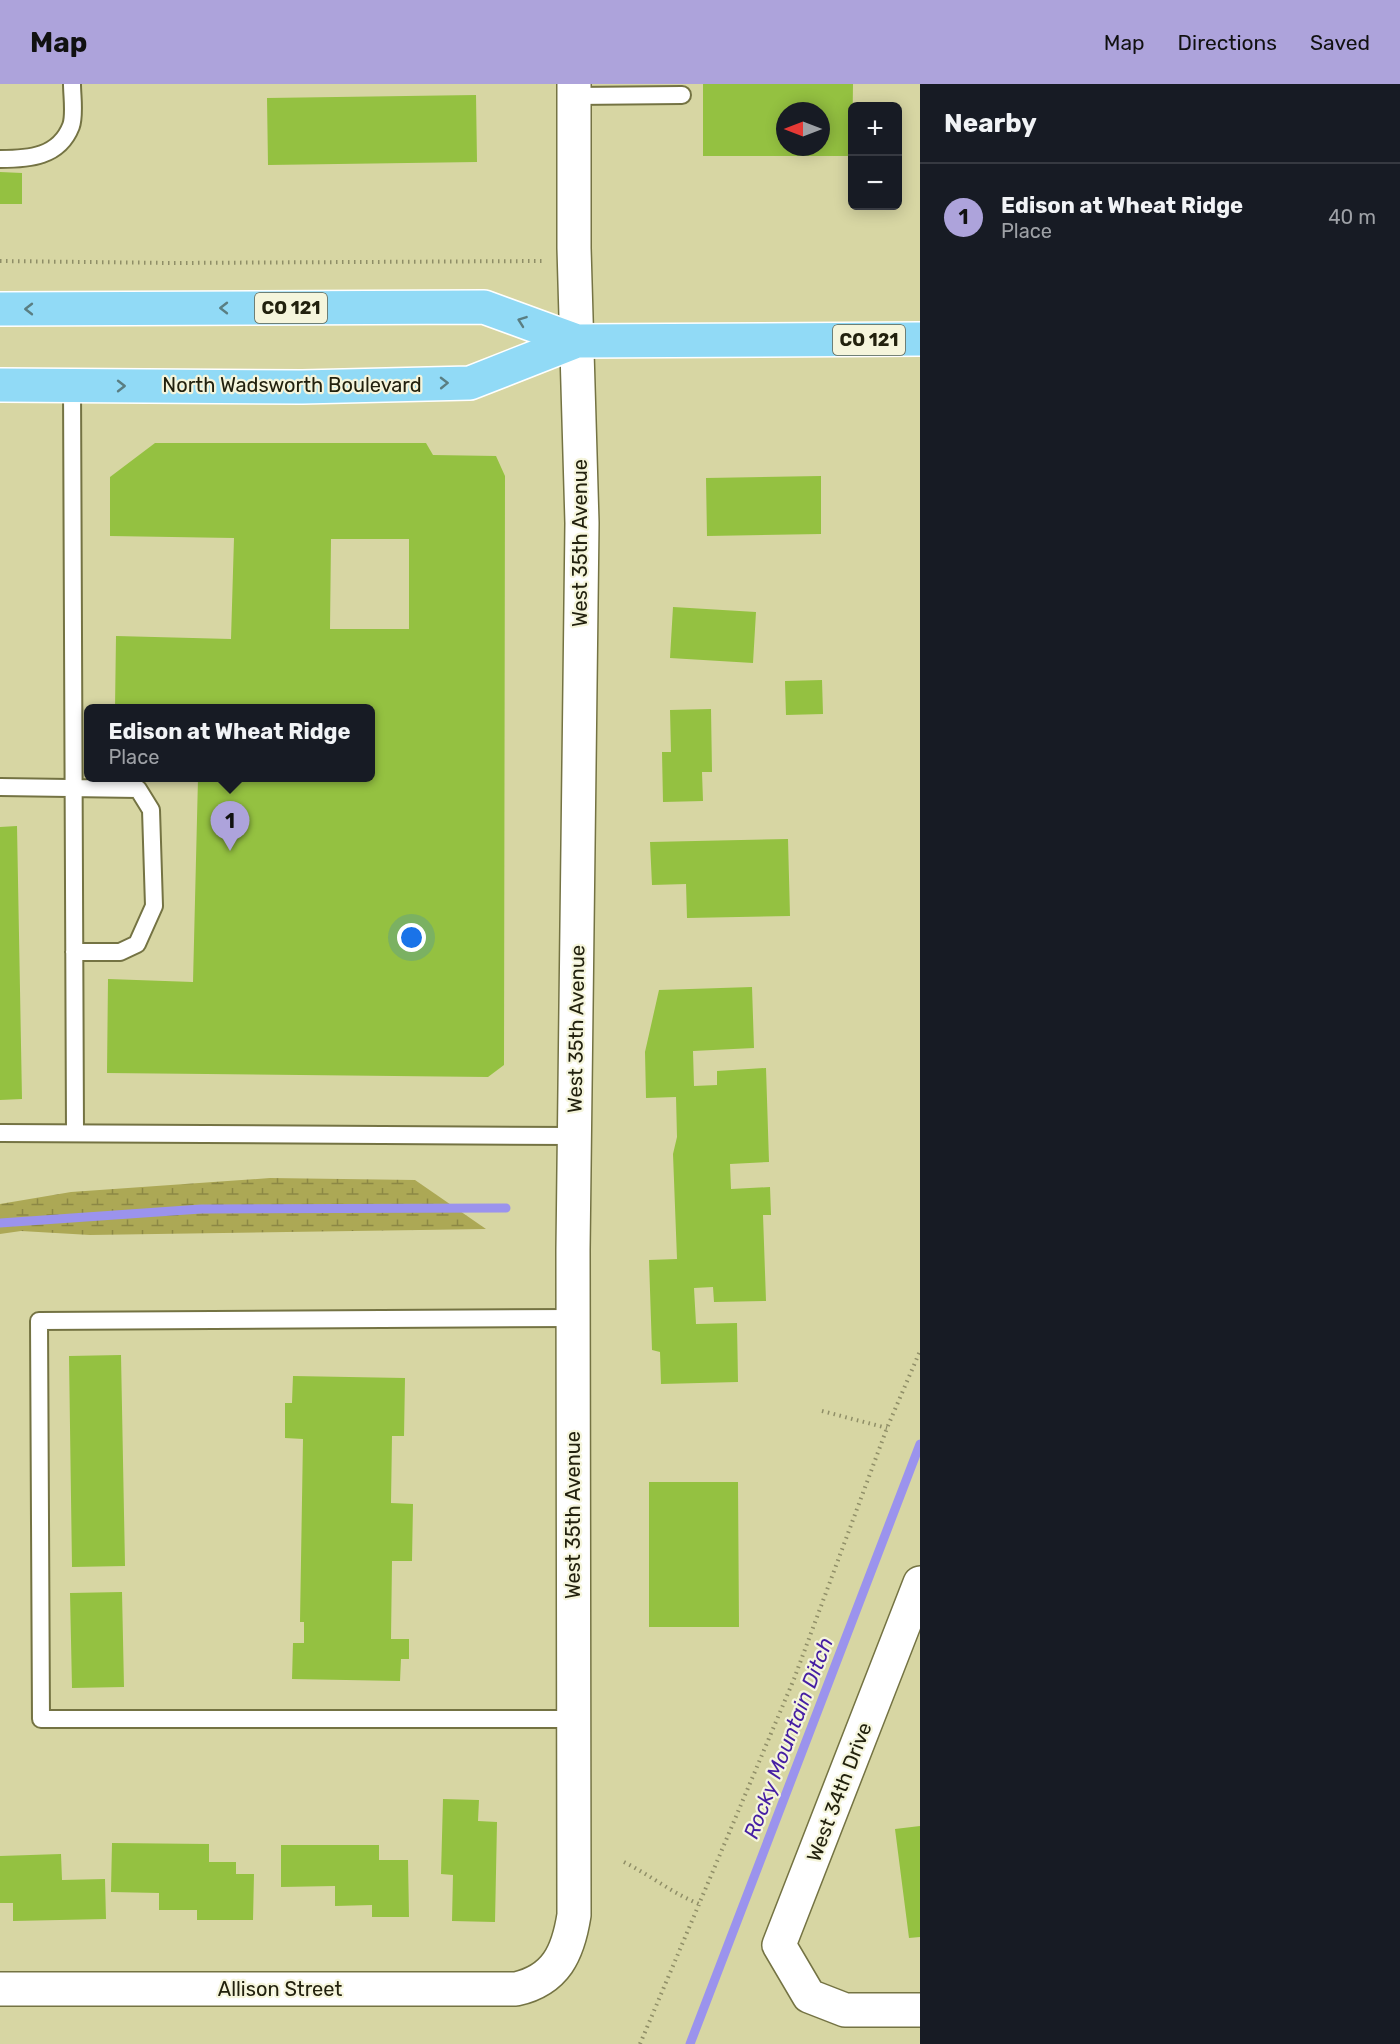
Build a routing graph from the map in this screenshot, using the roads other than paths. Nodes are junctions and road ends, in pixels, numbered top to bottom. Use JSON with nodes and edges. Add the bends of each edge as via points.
{"nodes":[{"id":1,"x":72,"y":84,"type":"edge"},
{"id":2,"x":574,"y":90,"type":"edge"},
{"id":3,"x":682,"y":95,"type":"dead end"},
{"id":4,"x":0,"y":159,"type":"edge"},
{"id":5,"x":0,"y":309,"type":"edge"},
{"id":6,"x":920,"y":339,"type":"edge"},
{"id":7,"x":577,"y":341,"type":"junction"},
{"id":8,"x":0,"y":385,"type":"edge"},
{"id":9,"x":72,"y":385,"type":"junction"},
{"id":10,"x":0,"y":787,"type":"edge"},
{"id":11,"x":73,"y":787,"type":"junction"},
{"id":12,"x":74,"y":951,"type":"junction"},
{"id":13,"x":0,"y":1133,"type":"edge"},
{"id":14,"x":75,"y":1133,"type":"junction"},
{"id":15,"x":574,"y":1136,"type":"junction"},
{"id":16,"x":573,"y":1318,"type":"junction"},
{"id":17,"x":920,"y":1584,"type":"edge"},
{"id":18,"x":574,"y":1719,"type":"junction"},
{"id":19,"x":553,"y":1968,"type":"joint"},
{"id":20,"x":0,"y":1989,"type":"edge"},
{"id":21,"x":920,"y":2010,"type":"edge"}],
"edges":[{"from":1,"to":4,"type":"lane","via":[[72,125],[58,148],[26,159]]},
{"from":2,"to":3,"type":"lane"},
{"from":2,"to":7,"type":"street","name":"West 35th Avenue"},
{"from":7,"to":5,"type":"main road","name":"North Wadsworth Boulevard","number":"CO 121","one_way":true,"via":[[484,307]]},
{"from":6,"to":7,"type":"main road","name":"North Wadsworth Boulevard","number":"CO 121"},
{"from":9,"to":7,"type":"main road","name":"North Wadsworth Boulevard","number":"CO 121","one_way":true,"via":[[302,387],[470,383]]},
{"from":7,"to":15,"type":"street","name":"West 35th Avenue","via":[[582,523]]},
{"from":8,"to":9,"type":"main road","name":"North Wadsworth Boulevard","number":"CO 121"},
{"from":9,"to":11,"type":"lane"},
{"from":10,"to":11,"type":"lane"},
{"from":11,"to":12,"type":"lane"},
{"from":11,"to":12,"type":"lane","via":[[138,789],[151,810],[154,906],[137,944],[120,952]]},
{"from":12,"to":14,"type":"lane"},
{"from":13,"to":14,"type":"lane"},
{"from":14,"to":15,"type":"lane"},
{"from":15,"to":16,"type":"street","name":"West 35th Avenue"},
{"from":16,"to":18,"type":"street","name":"West 35th Avenue"},
{"from":16,"to":18,"type":"lane","via":[[39,1321],[39,1332],[42,1719]]},
{"from":17,"to":21,"type":"street","name":"West 34th Drive","via":[[779,1945],[809,1996],[845,2010]]},
{"from":18,"to":19,"type":"street","name":"West 35th Avenue","via":[[574,1915],[564,1955]]},
{"from":19,"to":20,"type":"street","name":"Allison Street","via":[[532,1985],[516,1989]]}]}
